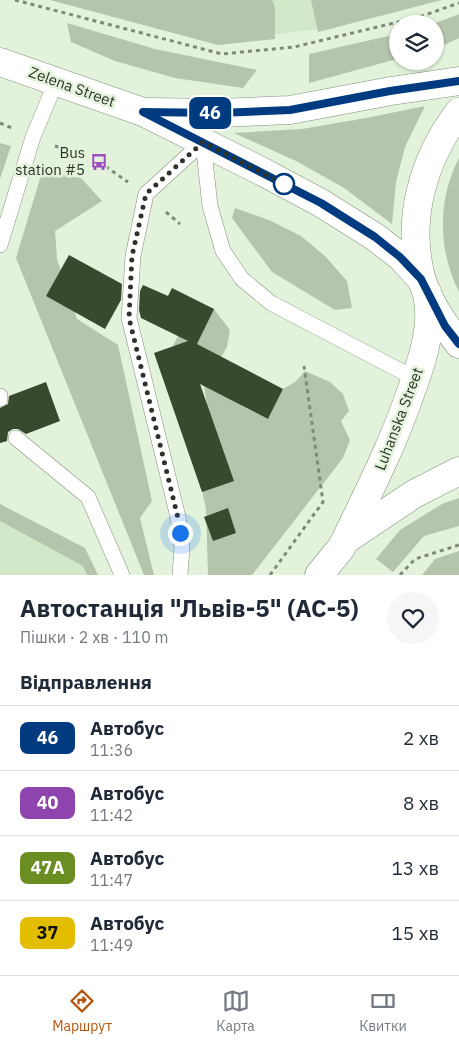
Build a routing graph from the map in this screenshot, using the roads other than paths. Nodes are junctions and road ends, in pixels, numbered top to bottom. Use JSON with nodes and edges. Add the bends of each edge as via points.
{"nodes":[{"id":1,"x":0,"y":62,"type":"edge"},
{"id":2,"x":459,"y":81,"type":"edge"},
{"id":3,"x":56,"y":82,"type":"junction"},
{"id":4,"x":143,"y":112,"type":"junction"},
{"id":5,"x":459,"y":112,"type":"edge"},
{"id":6,"x":203,"y":142,"type":"junction"},
{"id":7,"x":0,"y":245,"type":"edge"},
{"id":8,"x":424,"y":285,"type":"junction"},
{"id":9,"x":459,"y":344,"type":"edge"},
{"id":10,"x":416,"y":380,"type":"junction"},
{"id":11,"x":16,"y":438,"type":"dead end"},
{"id":12,"x":459,"y":471,"type":"edge"},
{"id":13,"x":346,"y":539,"type":"junction"},
{"id":14,"x":122,"y":575,"type":"edge"},
{"id":15,"x":180,"y":575,"type":"edge"},
{"id":16,"x":319,"y":575,"type":"edge"}],
"edges":[{"from":1,"to":3,"type":"main road","name":"Zelena Street"},
{"from":2,"to":4,"type":"main road","name":"Zelena Street","via":[[290,110]]},
{"from":3,"to":4,"type":"main road","name":"Zelena Street"},
{"from":3,"to":7,"type":"lane","via":[[33,136]]},
{"from":4,"to":6,"type":"main road","name":"Zelena Street"},
{"from":5,"to":8,"type":"main road","via":[[425,171],[415,229],[416,254]]},
{"from":6,"to":8,"type":"main road","name":"Zelena Street","via":[[321,203],[375,237],[400,257]]},
{"from":6,"to":10,"type":"lane","via":[[210,206],[224,251],[242,278],[271,302]]},
{"from":6,"to":15,"type":"lane","via":[[146,194],[132,256],[129,318],[178,518],[182,548]]},
{"from":8,"to":9,"type":"main road","via":[[445,326]]},
{"from":8,"to":10,"type":"main road","name":"Luhanska Street","via":[[429,322]]},
{"from":10,"to":13,"type":"main road","name":"Luhanska Street","via":[[388,453]]},
{"from":11,"to":14,"type":"lane","via":[[88,497]]},
{"from":12,"to":13,"type":"main road","name":"Luhanska Street","via":[[414,494]]},
{"from":13,"to":16,"type":"main road","name":"Luhanska Street"}]}
